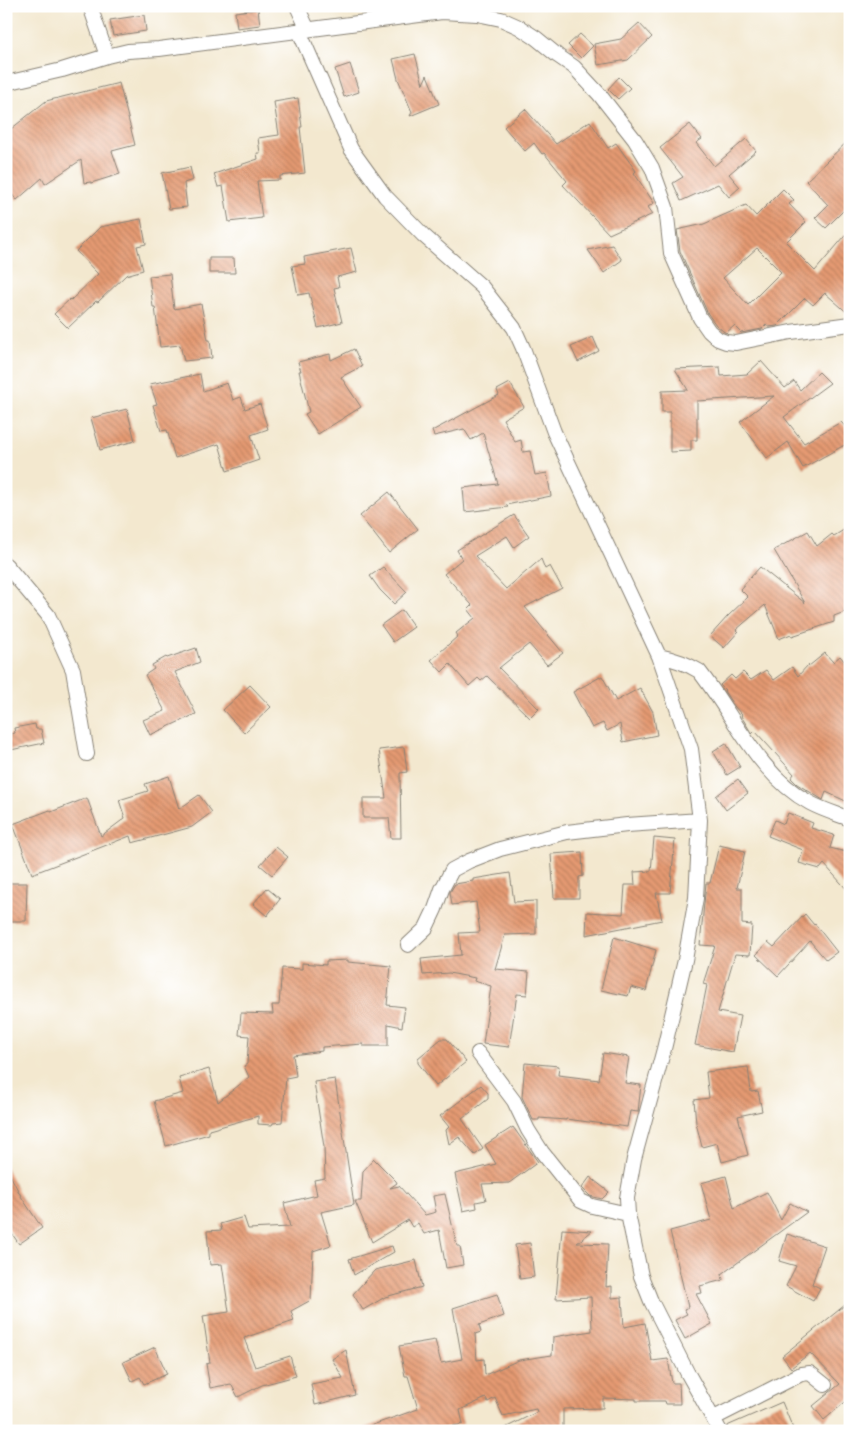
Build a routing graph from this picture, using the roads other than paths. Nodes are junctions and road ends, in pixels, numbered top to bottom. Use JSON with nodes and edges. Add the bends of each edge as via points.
{"nodes":[{"id":1,"x":90,"y":6,"type":"edge"},
{"id":2,"x":297,"y":6,"type":"edge"},
{"id":3,"x":304,"y":30,"type":"junction"},
{"id":4,"x":107,"y":56,"type":"junction"},
{"id":5,"x":6,"y":83,"type":"edge"},
{"id":6,"x":850,"y":324,"type":"edge"},
{"id":7,"x":6,"y":565,"type":"edge"},
{"id":8,"x":659,"y":656,"type":"junction"},
{"id":9,"x":88,"y":754,"type":"dead end"},
{"id":10,"x":700,"y":820,"type":"junction"},
{"id":11,"x":850,"y":820,"type":"edge"},
{"id":12,"x":408,"y":945,"type":"dead end"},
{"id":13,"x":478,"y":1053,"type":"dead end"},
{"id":14,"x":628,"y":1214,"type":"junction"},
{"id":15,"x":825,"y":1385,"type":"dead end"},
{"id":16,"x":717,"y":1425,"type":"edge"}],
"edges":[{"from":1,"to":4,"type":"street"},
{"from":2,"to":3,"type":"street"},
{"from":3,"to":4,"type":"street"},
{"from":3,"to":6,"type":"street","via":[[442,12],[477,14],[519,27],[574,67],[635,140],[652,168],[666,207],[671,253],[709,331],[718,339],[736,343]]},
{"from":3,"to":8,"type":"street","via":[[351,149],[385,196],[482,287],[514,328],[554,432]]},
{"from":4,"to":5,"type":"street"},
{"from":7,"to":9,"type":"street","via":[[48,615],[73,670]]},
{"from":8,"to":10,"type":"street","via":[[691,749]]},
{"from":8,"to":11,"type":"street","via":[[675,659],[699,671],[776,778],[810,803]]},
{"from":10,"to":12,"type":"street","via":[[567,832],[500,849],[469,861],[452,870],[426,928]]},
{"from":10,"to":14,"type":"street","via":[[696,898],[685,960],[631,1175]]},
{"from":13,"to":14,"type":"street","via":[[514,1101],[542,1152],[581,1201]]},
{"from":14,"to":16,"type":"street","via":[[641,1276],[651,1301]]},
{"from":15,"to":16,"type":"street","via":[[810,1373],[801,1374]]}]}
